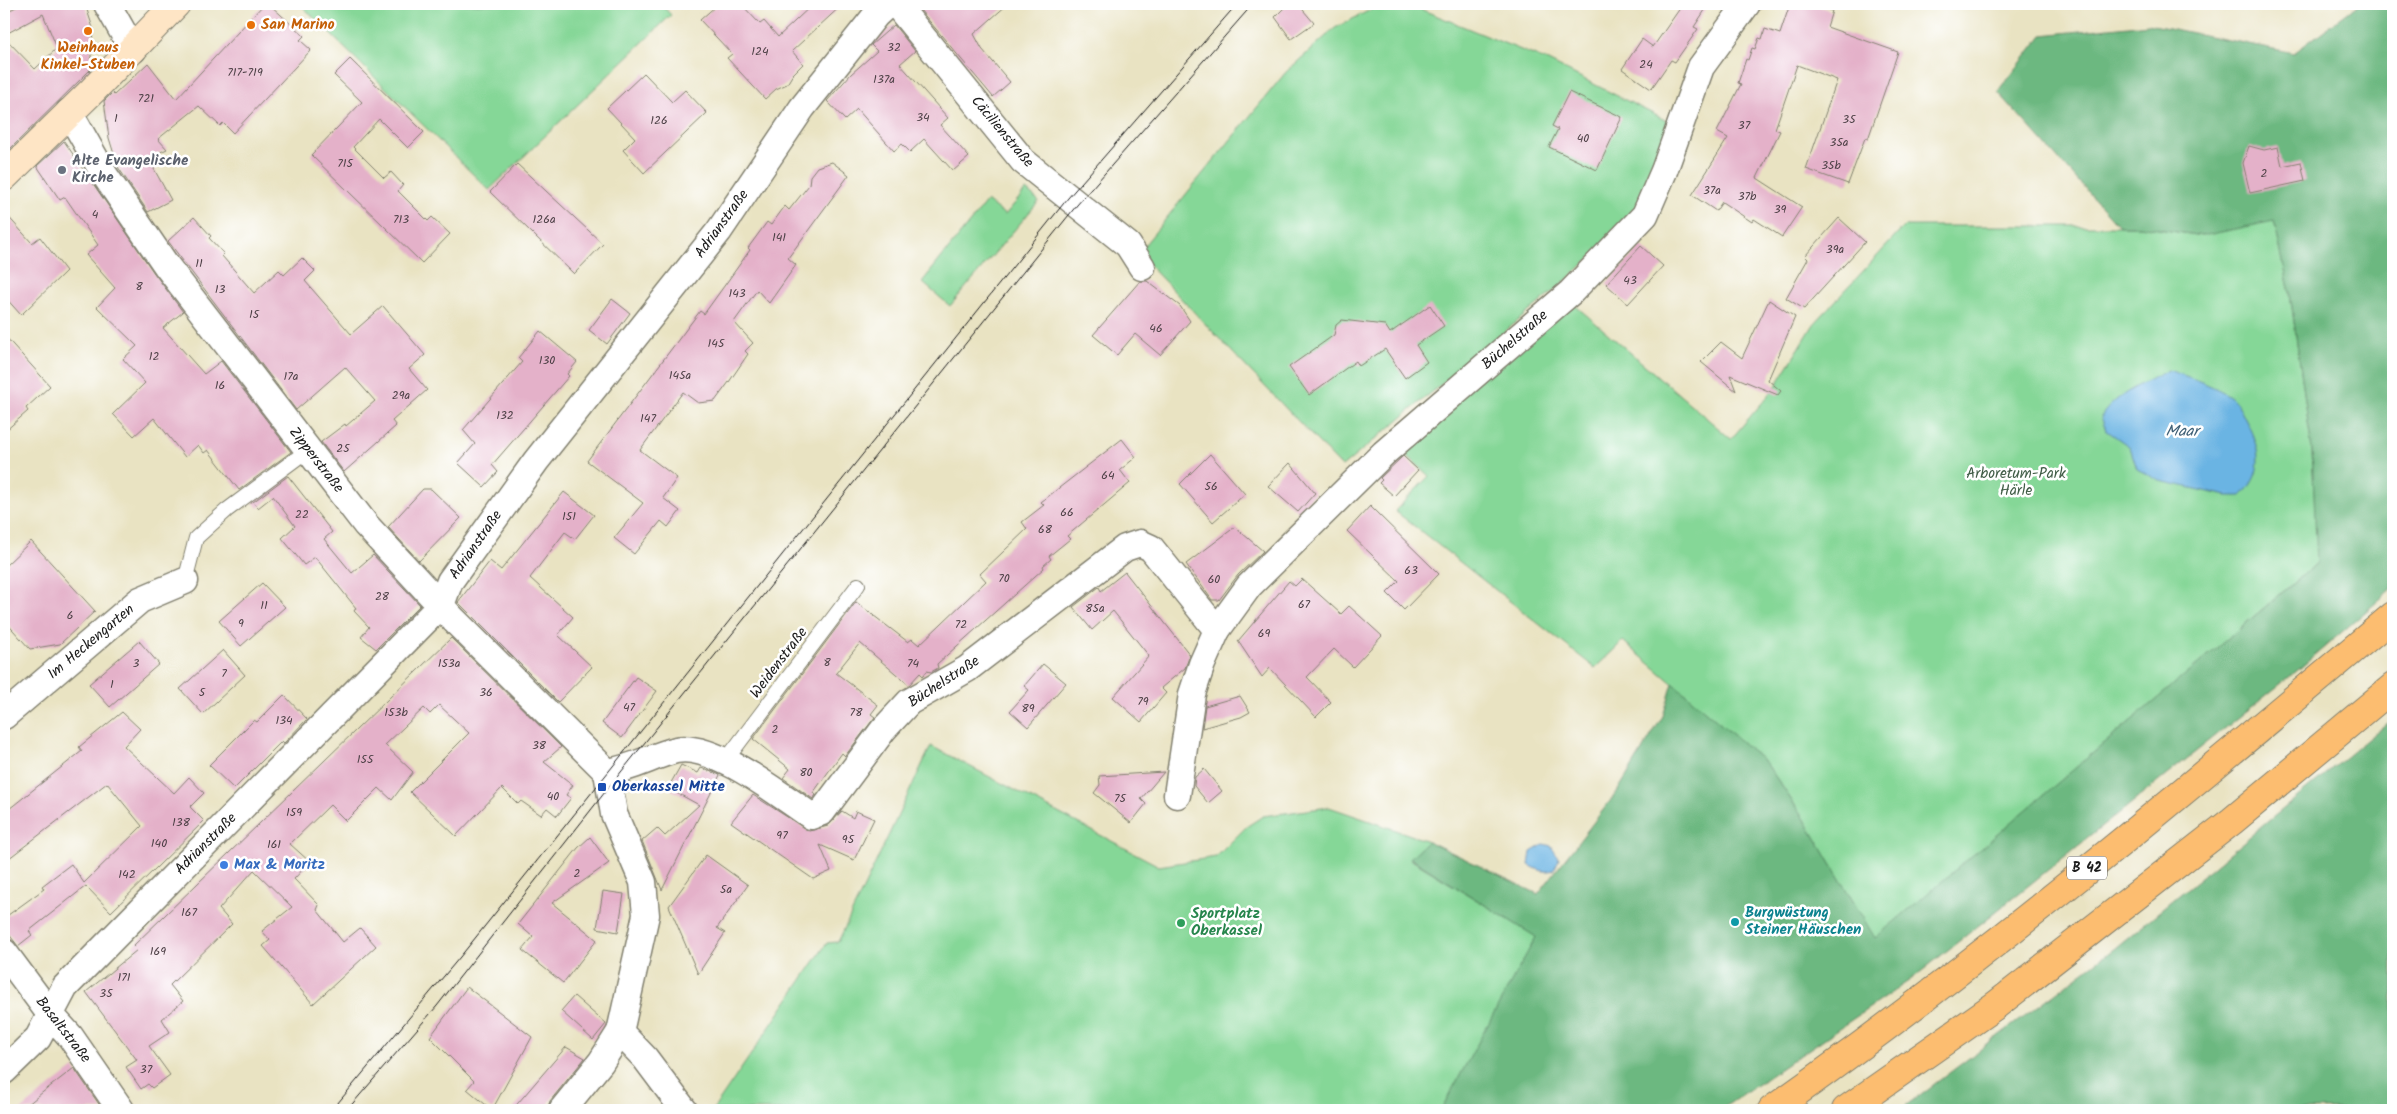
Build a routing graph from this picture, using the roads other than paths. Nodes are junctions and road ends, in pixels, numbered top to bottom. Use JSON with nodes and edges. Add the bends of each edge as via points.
{"nodes":[{"id":1,"x":107,"y":4,"type":"edge"},
{"id":2,"x":176,"y":4,"type":"edge"},
{"id":3,"x":888,"y":4,"type":"edge"},
{"id":4,"x":896,"y":4,"type":"edge"},
{"id":5,"x":1747,"y":4,"type":"edge"},
{"id":6,"x":133,"y":50,"type":"junction"},
{"id":7,"x":69,"y":112,"type":"junction"},
{"id":8,"x":4,"y":177,"type":"edge"},
{"id":9,"x":1142,"y":267,"type":"dead end"},
{"id":10,"x":308,"y":450,"type":"junction"},
{"id":11,"x":185,"y":581,"type":"joint"},
{"id":12,"x":858,"y":585,"type":"dead end"},
{"id":13,"x":441,"y":605,"type":"junction"},
{"id":14,"x":2393,"y":616,"type":"edge"},
{"id":15,"x":1217,"y":630,"type":"junction"},
{"id":16,"x":2393,"y":687,"type":"edge"},
{"id":17,"x":4,"y":716,"type":"edge"},
{"id":18,"x":726,"y":760,"type":"junction"},
{"id":19,"x":607,"y":772,"type":"junction"},
{"id":20,"x":1177,"y":795,"type":"dead end"},
{"id":21,"x":4,"y":952,"type":"edge"},
{"id":22,"x":50,"y":1014,"type":"junction"},
{"id":23,"x":620,"y":1032,"type":"junction"},
{"id":24,"x":4,"y":1071,"type":"edge"},
{"id":25,"x":121,"y":1110,"type":"edge"},
{"id":26,"x":562,"y":1110,"type":"edge"},
{"id":27,"x":684,"y":1110,"type":"edge"},
{"id":28,"x":1772,"y":1110,"type":"edge"},
{"id":29,"x":1846,"y":1110,"type":"edge"}],
"edges":[{"from":1,"to":6,"type":"street"},
{"from":2,"to":6,"type":"main road"},
{"from":3,"to":13,"type":"street","name":"Adrianstraße","via":[[876,14],[802,108],[719,232],[536,461],[450,581]]},
{"from":4,"to":9,"type":"street","name":"Cäcilienstraße","via":[[1023,161],[1128,244]]},
{"from":5,"to":15,"type":"street","name":"Büchelstraße","via":[[1701,67],[1645,215],[1571,292],[1363,473],[1249,586]]},
{"from":6,"to":7,"type":"main road"},
{"from":7,"to":8,"type":"main road"},
{"from":7,"to":10,"type":"street","name":"Zipperstraße","via":[[104,174],[166,265]]},
{"from":10,"to":11,"type":"lane","via":[[227,510],[196,538]]},
{"from":10,"to":13,"type":"street","name":"Zipperstraße","via":[[366,525]]},
{"from":11,"to":17,"type":"street","name":"Im Heckengarten","via":[[140,600]]},
{"from":12,"to":18,"type":"lane","name":"Weidenstraße"},
{"from":13,"to":19,"type":"street","name":"Zipperstraße"},
{"from":13,"to":22,"type":"street","name":"Adrianstraße","via":[[65,987]]},
{"from":14,"to":28,"type":"highway","number":"B 42","via":[[1973,960]]},
{"from":15,"to":18,"type":"street","name":"Büchelstraße","via":[[1151,548],[1140,542],[1125,548],[967,669],[909,702],[883,730],[822,812],[811,816]]},
{"from":15,"to":20,"type":"street","name":"Büchelstraße","via":[[1192,694]]},
{"from":16,"to":29,"type":"highway","via":[[2232,821],[1996,1005]]},
{"from":18,"to":19,"type":"street","name":"Büchelstraße","via":[[677,750],[624,770]]},
{"from":19,"to":23,"type":"street","via":[[614,814],[643,882],[646,915]]},
{"from":21,"to":22,"type":"street","name":"Basaltstraße"},
{"from":22,"to":24,"type":"street","name":"Adrianstraße","via":[[38,1038]]},
{"from":22,"to":25,"type":"street","name":"Basaltstraße","via":[[70,1036]]},
{"from":23,"to":26,"type":"street","via":[[601,1062]]},
{"from":23,"to":27,"type":"street","via":[[645,1058]]}]}
